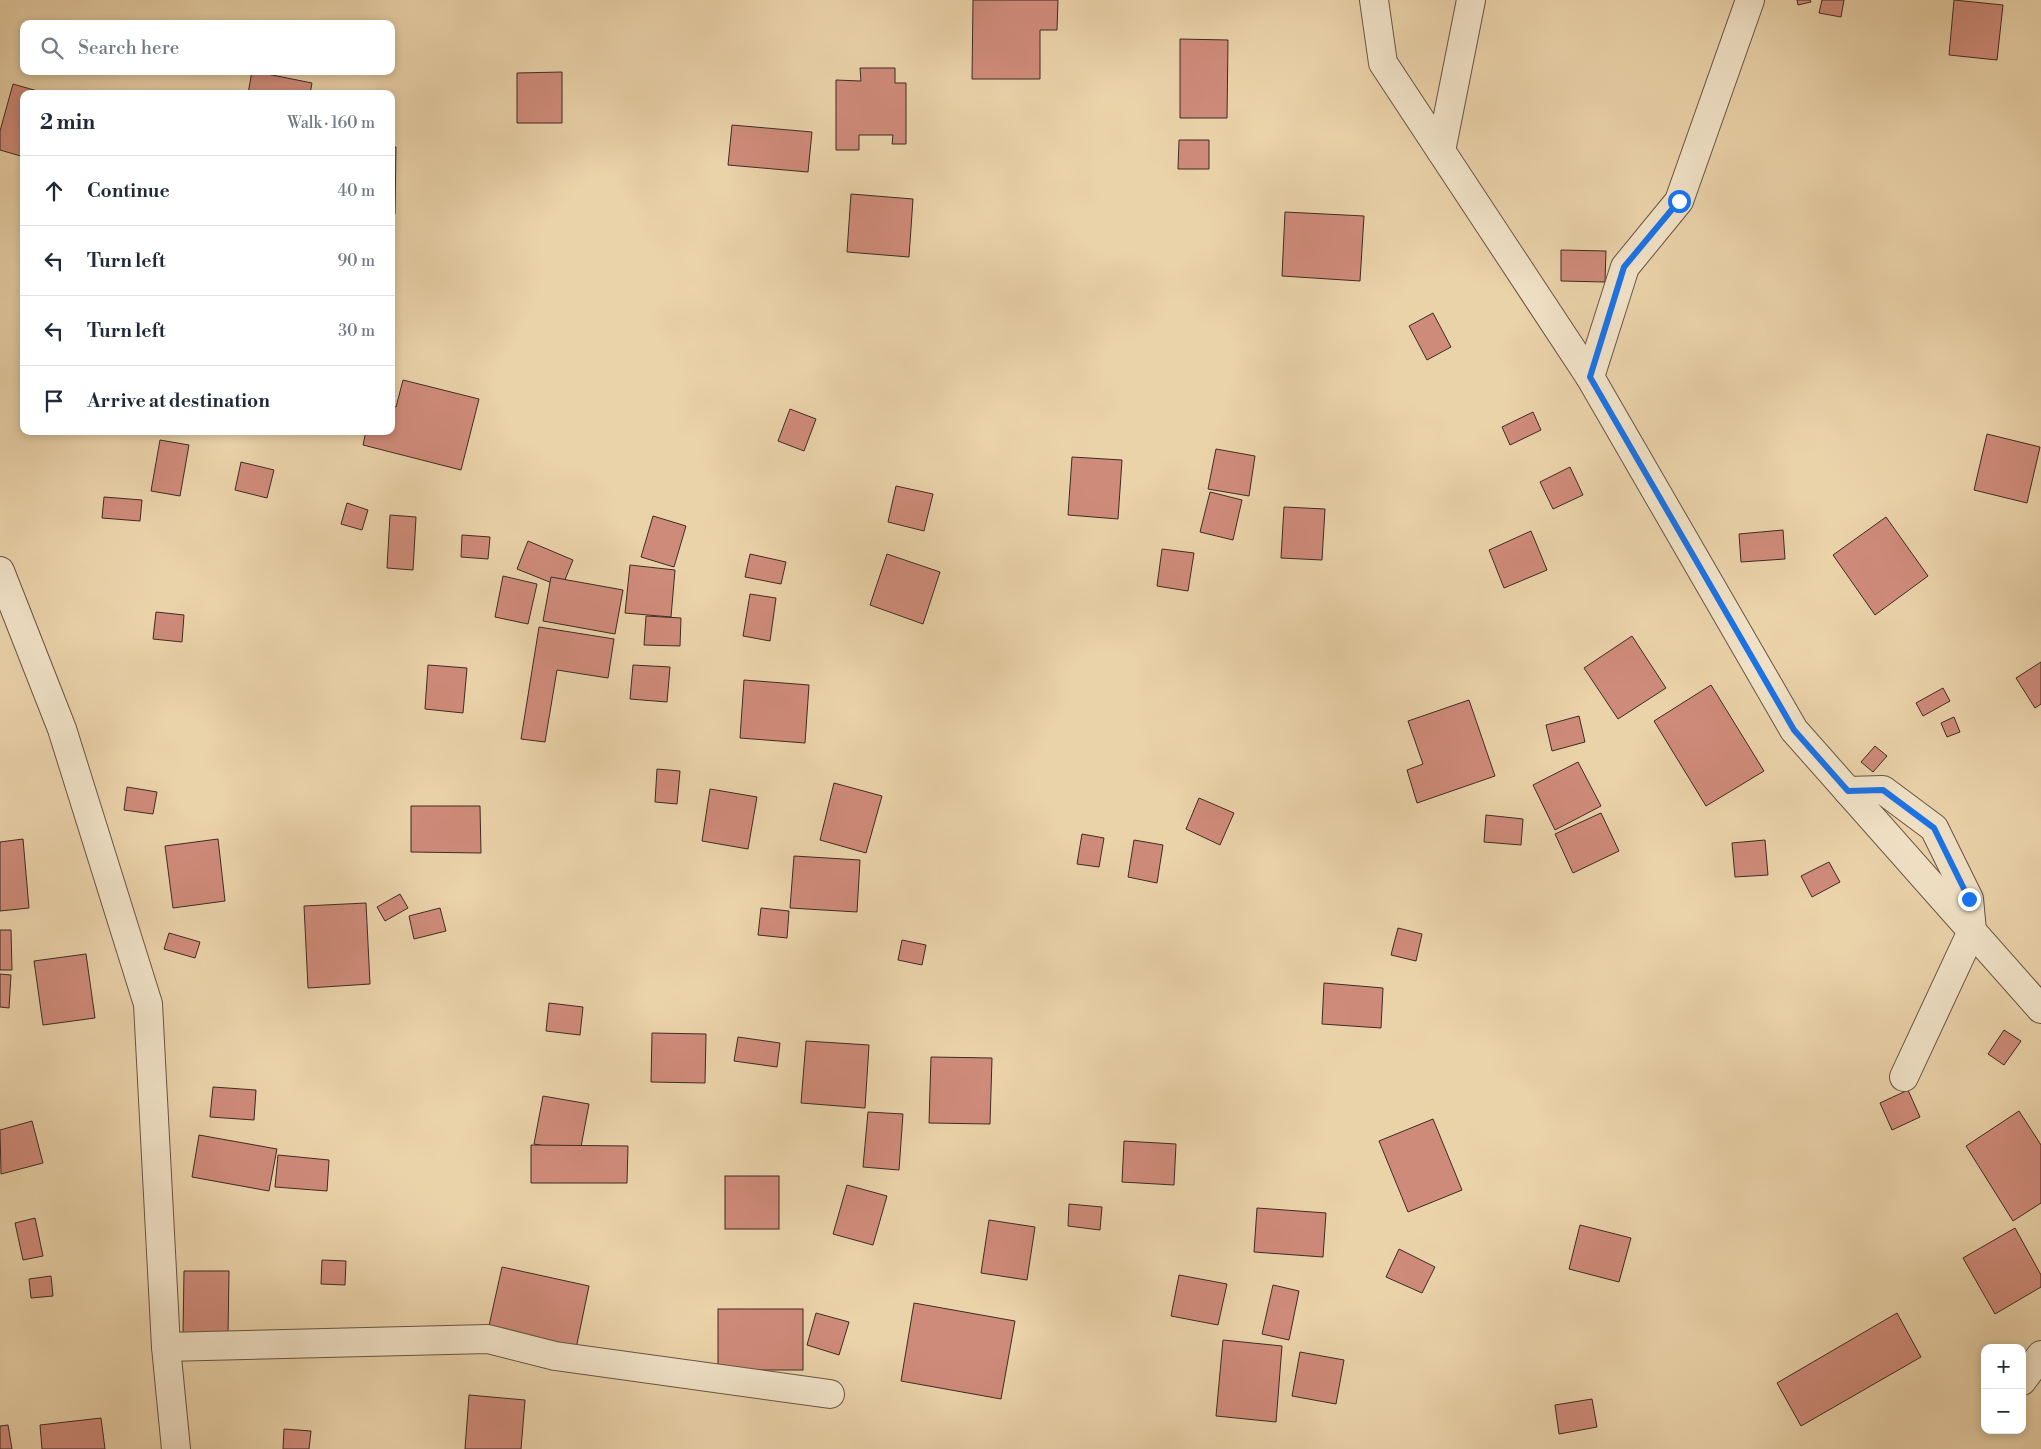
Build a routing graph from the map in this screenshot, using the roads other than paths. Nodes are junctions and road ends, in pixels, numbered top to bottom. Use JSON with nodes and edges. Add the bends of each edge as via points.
{"nodes":[{"id":1,"x":1374,"y":0,"type":"edge"},
{"id":2,"x":1471,"y":0,"type":"edge"},
{"id":3,"x":1750,"y":0,"type":"edge"},
{"id":4,"x":1441,"y":151,"type":"junction"},
{"id":5,"x":1590,"y":377,"type":"junction"},
{"id":6,"x":0,"y":571,"type":"edge"},
{"id":7,"x":1848,"y":791,"type":"junction"},
{"id":8,"x":1972,"y":931,"type":"junction"},
{"id":9,"x":2041,"y":1009,"type":"edge"},
{"id":10,"x":1904,"y":1077,"type":"dead end"},
{"id":11,"x":166,"y":1347,"type":"junction"},
{"id":12,"x":2041,"y":1355,"type":"edge"},
{"id":13,"x":2026,"y":1376,"type":"edge"},
{"id":14,"x":2026,"y":1384,"type":"edge"},
{"id":15,"x":830,"y":1394,"type":"dead end"},
{"id":16,"x":2041,"y":1396,"type":"edge"},
{"id":17,"x":176,"y":1449,"type":"edge"}],
"edges":[{"from":1,"to":4,"type":"street","via":[[1384,63]]},
{"from":2,"to":4,"type":"street"},
{"from":3,"to":5,"type":"street","via":[[1679,201],[1624,267]]},
{"from":4,"to":5,"type":"street"},
{"from":5,"to":7,"type":"street","via":[[1794,730]]},
{"from":6,"to":11,"type":"street","via":[[62,729],[148,1004]]},
{"from":7,"to":8,"type":"street"},
{"from":7,"to":8,"type":"street","via":[[1883,790],[1934,828],[1969,899]]},
{"from":8,"to":9,"type":"street"},
{"from":8,"to":10,"type":"street"},
{"from":11,"to":15,"type":"street","via":[[488,1339],[554,1356]]},
{"from":11,"to":17,"type":"street"},
{"from":12,"to":13,"type":"street"},
{"from":14,"to":16,"type":"street"}]}
